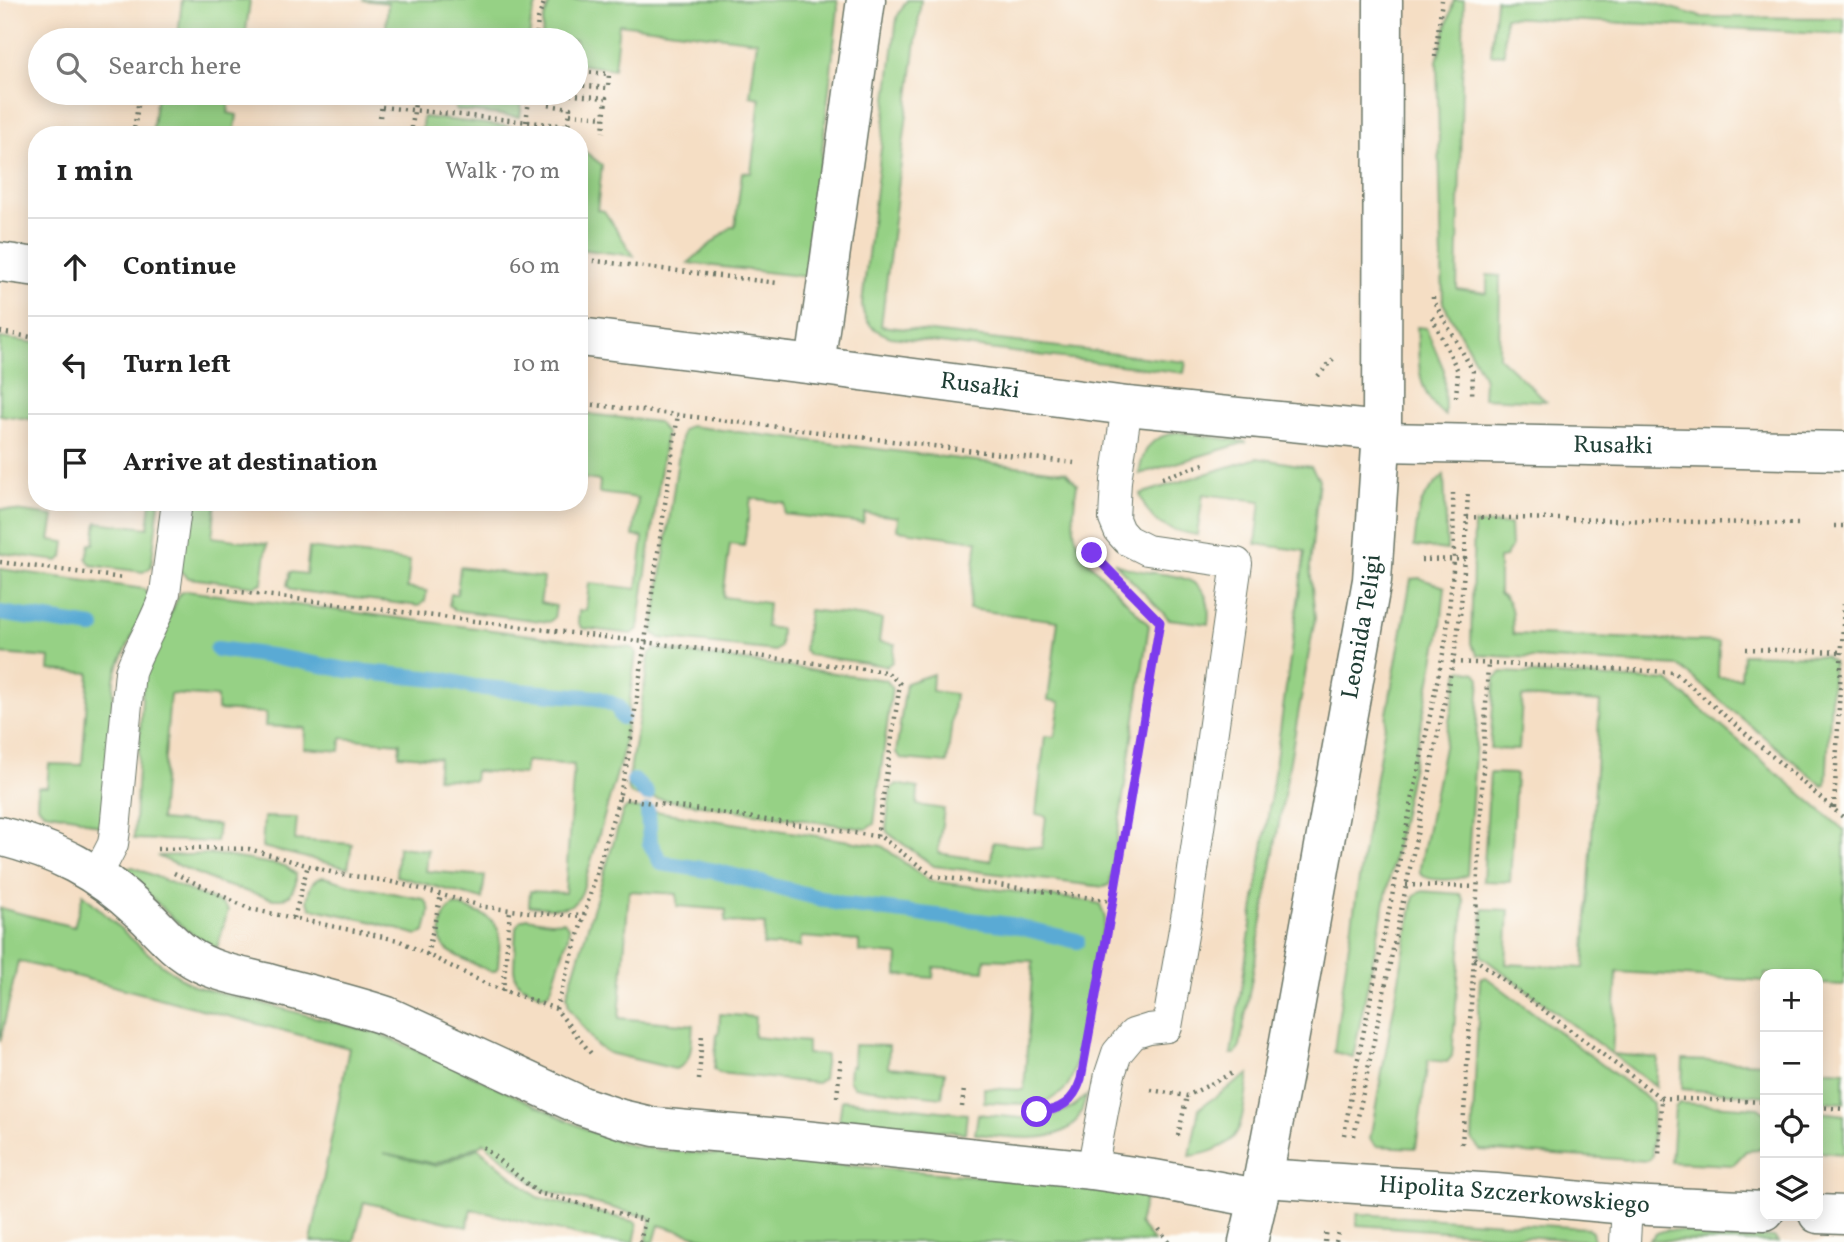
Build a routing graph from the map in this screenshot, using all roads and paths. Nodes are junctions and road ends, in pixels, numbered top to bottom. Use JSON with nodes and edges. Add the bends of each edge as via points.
{"nodes":[{"id":1,"x":545,"y":0,"type":"edge"},
{"id":2,"x":866,"y":0,"type":"edge"},
{"id":3,"x":1382,"y":0,"type":"edge"},
{"id":4,"x":1442,"y":0,"type":"edge"},
{"id":5,"x":537,"y":28,"type":"edge"},
{"id":6,"x":1434,"y":68,"type":"dead end"},
{"id":7,"x":588,"y":72,"type":"edge"},
{"id":8,"x":588,"y":86,"type":"edge"},
{"id":9,"x":588,"y":96,"type":"edge"},
{"id":10,"x":138,"y":105,"type":"edge"},
{"id":11,"x":415,"y":105,"type":"edge"},
{"id":12,"x":528,"y":105,"type":"edge"},
{"id":13,"x":547,"y":105,"type":"edge"},
{"id":14,"x":382,"y":107,"type":"joint"},
{"id":15,"x":414,"y":111,"type":"junction"},
{"id":16,"x":570,"y":114,"type":"junction"},
{"id":17,"x":380,"y":117,"type":"dead end"},
{"id":18,"x":604,"y":117,"type":"junction"},
{"id":19,"x":526,"y":122,"type":"junction"},
{"id":20,"x":135,"y":126,"type":"edge"},
{"id":21,"x":412,"y":126,"type":"edge"},
{"id":22,"x":568,"y":126,"type":"joint"},
{"id":23,"x":603,"y":132,"type":"dead end"},
{"id":24,"x":588,"y":260,"type":"edge"},
{"id":25,"x":0,"y":261,"type":"edge"},
{"id":26,"x":28,"y":266,"type":"edge"},
{"id":27,"x":1433,"y":286,"type":"dead end"},
{"id":28,"x":826,"y":289,"type":"junction"},
{"id":29,"x":0,"y":332,"type":"edge"},
{"id":30,"x":28,"y":337,"type":"edge"},
{"id":31,"x":588,"y":338,"type":"edge"},
{"id":32,"x":815,"y":365,"type":"junction"},
{"id":33,"x":588,"y":404,"type":"edge"},
{"id":34,"x":1126,"y":406,"type":"junction"},
{"id":35,"x":1472,"y":410,"type":"dead end"},
{"id":36,"x":678,"y":414,"type":"junction"},
{"id":37,"x":1382,"y":437,"type":"junction"},
{"id":38,"x":1844,"y":451,"type":"edge"},
{"id":39,"x":1214,"y":461,"type":"dead end"},
{"id":40,"x":1115,"y":481,"type":"junction"},
{"id":41,"x":1468,"y":484,"type":"dead end"},
{"id":42,"x":176,"y":511,"type":"edge"},
{"id":43,"x":1467,"y":517,"type":"junction"},
{"id":44,"x":1798,"y":524,"type":"dead end"},
{"id":45,"x":1834,"y":526,"type":"dead end"},
{"id":46,"x":1844,"y":526,"type":"edge"},
{"id":47,"x":1465,"y":559,"type":"junction"},
{"id":48,"x":1416,"y":560,"type":"dead end"},
{"id":49,"x":0,"y":562,"type":"edge"},
{"id":50,"x":167,"y":583,"type":"junction"},
{"id":51,"x":1124,"y":588,"type":"dead end"},
{"id":52,"x":1844,"y":604,"type":"edge"},
{"id":53,"x":644,"y":641,"type":"junction"},
{"id":54,"x":1746,"y":649,"type":"dead end"},
{"id":55,"x":1842,"y":652,"type":"junction"},
{"id":56,"x":1453,"y":662,"type":"junction"},
{"id":57,"x":1488,"y":663,"type":"junction"},
{"id":58,"x":1842,"y":677,"type":"edge"},
{"id":59,"x":1836,"y":769,"type":"junction"},
{"id":60,"x":1844,"y":769,"type":"edge"},
{"id":61,"x":619,"y":798,"type":"junction"},
{"id":62,"x":1833,"y":809,"type":"junction"},
{"id":63,"x":1844,"y":818,"type":"edge"},
{"id":64,"x":0,"y":836,"type":"edge"},
{"id":65,"x":877,"y":837,"type":"junction"},
{"id":66,"x":111,"y":859,"type":"junction"},
{"id":67,"x":308,"y":865,"type":"junction"},
{"id":68,"x":1406,"y":886,"type":"junction"},
{"id":69,"x":1476,"y":887,"type":"junction"},
{"id":70,"x":442,"y":895,"type":"junction"},
{"id":71,"x":1113,"y":901,"type":"junction"},
{"id":72,"x":510,"y":911,"type":"junction"},
{"id":73,"x":582,"y":916,"type":"junction"},
{"id":74,"x":294,"y":918,"type":"junction"},
{"id":75,"x":427,"y":955,"type":"junction"},
{"id":76,"x":1474,"y":958,"type":"junction"},
{"id":77,"x":503,"y":991,"type":"junction"},
{"id":78,"x":555,"y":1009,"type":"junction"},
{"id":79,"x":1093,"y":1011,"type":"dead end"},
{"id":80,"x":702,"y":1034,"type":"dead end"},
{"id":81,"x":841,"y":1058,"type":"dead end"},
{"id":82,"x":603,"y":1062,"type":"dead end"},
{"id":83,"x":1236,"y":1072,"type":"dead end"},
{"id":84,"x":1355,"y":1073,"type":"dead end"},
{"id":85,"x":1367,"y":1075,"type":"junction"},
{"id":86,"x":687,"y":1078,"type":"dead end"},
{"id":87,"x":1108,"y":1083,"type":"junction"},
{"id":88,"x":964,"y":1089,"type":"dead end"},
{"id":89,"x":1186,"y":1096,"type":"junction"},
{"id":90,"x":850,"y":1097,"type":"dead end"},
{"id":91,"x":1661,"y":1098,"type":"junction"},
{"id":92,"x":1760,"y":1102,"type":"edge"},
{"id":93,"x":1823,"y":1107,"type":"edge"},
{"id":94,"x":954,"y":1108,"type":"dead end"},
{"id":95,"x":1844,"y":1109,"type":"edge"},
{"id":96,"x":1030,"y":1112,"type":"dead end"},
{"id":97,"x":1353,"y":1138,"type":"dead end"},
{"id":98,"x":1176,"y":1142,"type":"dead end"},
{"id":99,"x":483,"y":1147,"type":"dead end"},
{"id":100,"x":1462,"y":1148,"type":"dead end"},
{"id":101,"x":1659,"y":1160,"type":"dead end"},
{"id":102,"x":1092,"y":1170,"type":"junction"},
{"id":103,"x":1260,"y":1188,"type":"junction"},
{"id":104,"x":1628,"y":1205,"type":"junction"},
{"id":105,"x":1760,"y":1211,"type":"edge"},
{"id":106,"x":1823,"y":1214,"type":"edge"},
{"id":107,"x":1844,"y":1215,"type":"edge"},
{"id":108,"x":640,"y":1242,"type":"edge"},
{"id":109,"x":1248,"y":1242,"type":"edge"},
{"id":110,"x":1625,"y":1242,"type":"edge"}],
"edges":[{"from":1,"to":5,"type":"path"},
{"from":2,"to":28,"type":"street"},
{"from":3,"to":37,"type":"street","name":"Leonida Teligi"},
{"from":4,"to":6,"type":"path"},
{"from":7,"to":8,"type":"path","via":[[609,74],[608,88]]},
{"from":9,"to":18,"type":"path","via":[[606,98]]},
{"from":10,"to":20,"type":"path"},
{"from":11,"to":15,"type":"path"},
{"from":12,"to":19,"type":"path"},
{"from":13,"to":16,"type":"path","via":[[570,108]]},
{"from":14,"to":15,"type":"path"},
{"from":14,"to":17,"type":"path"},
{"from":15,"to":19,"type":"path"},
{"from":15,"to":21,"type":"path"},
{"from":16,"to":18,"type":"path"},
{"from":16,"to":22,"type":"path"},
{"from":18,"to":23,"type":"path"},
{"from":19,"to":22,"type":"path"},
{"from":24,"to":28,"type":"path"},
{"from":25,"to":26,"type":"street"},
{"from":27,"to":35,"type":"path","via":[[1433,300],[1473,371]]},
{"from":28,"to":32,"type":"street"},
{"from":29,"to":30,"type":"path"},
{"from":31,"to":32,"type":"street","name":"Rusałki"},
{"from":32,"to":34,"type":"street","name":"Rusałki"},
{"from":33,"to":36,"type":"path"},
{"from":34,"to":37,"type":"street","name":"Rusałki"},
{"from":34,"to":40,"type":"lane"},
{"from":36,"to":40,"type":"path","via":[[1078,463],[1088,476]]},
{"from":36,"to":53,"type":"path"},
{"from":37,"to":38,"type":"street","name":"Rusałki"},
{"from":37,"to":103,"type":"street","name":"Leonida Teligi","via":[[1372,580]]},
{"from":39,"to":40,"type":"path","via":[[1139,485]]},
{"from":40,"to":87,"type":"lane","via":[[1114,519],[1127,540],[1147,550],[1237,563],[1167,1027],[1133,1034],[1117,1053]]},
{"from":41,"to":43,"type":"path"},
{"from":42,"to":50,"type":"lane"},
{"from":43,"to":44,"type":"path"},
{"from":43,"to":47,"type":"path"},
{"from":45,"to":46,"type":"path"},
{"from":47,"to":48,"type":"path"},
{"from":47,"to":56,"type":"path"},
{"from":49,"to":50,"type":"path"},
{"from":50,"to":53,"type":"path"},
{"from":50,"to":66,"type":"lane","via":[[131,672]]},
{"from":51,"to":71,"type":"path","via":[[1160,622]]},
{"from":52,"to":55,"type":"path"},
{"from":53,"to":61,"type":"path"},
{"from":53,"to":65,"type":"path","via":[[887,672],[900,684]]},
{"from":54,"to":55,"type":"path"},
{"from":55,"to":58,"type":"path"},
{"from":56,"to":57,"type":"path"},
{"from":56,"to":68,"type":"path"},
{"from":57,"to":62,"type":"path","via":[[1674,672]]},
{"from":57,"to":69,"type":"path"},
{"from":58,"to":59,"type":"path"},
{"from":59,"to":60,"type":"path"},
{"from":59,"to":62,"type":"path"},
{"from":61,"to":65,"type":"path"},
{"from":61,"to":73,"type":"path"},
{"from":62,"to":63,"type":"path"},
{"from":64,"to":66,"type":"street","name":"Hipolita Szczerkowskiego","via":[[79,864]]},
{"from":65,"to":71,"type":"path","via":[[933,876]]},
{"from":66,"to":67,"type":"path","via":[[165,848],[230,848]]},
{"from":66,"to":74,"type":"path","via":[[167,870],[250,909]]},
{"from":66,"to":102,"type":"street","name":"Hipolita Szczerkowskiego","via":[[142,912],[166,938],[212,969],[387,1016],[582,1106],[621,1119],[655,1127]]},
{"from":67,"to":70,"type":"path"},
{"from":67,"to":74,"type":"path"},
{"from":68,"to":69,"type":"path"},
{"from":68,"to":85,"type":"path"},
{"from":69,"to":76,"type":"path"},
{"from":70,"to":72,"type":"path"},
{"from":70,"to":75,"type":"path"},
{"from":71,"to":79,"type":"path"},
{"from":72,"to":73,"type":"path"},
{"from":72,"to":77,"type":"path"},
{"from":73,"to":78,"type":"path"},
{"from":74,"to":75,"type":"path","via":[[398,940]]},
{"from":75,"to":77,"type":"path"},
{"from":76,"to":91,"type":"path"},
{"from":76,"to":100,"type":"path"},
{"from":77,"to":78,"type":"path"},
{"from":78,"to":82,"type":"path","via":[[587,1051]]},
{"from":80,"to":86,"type":"path","via":[[699,1080]]},
{"from":81,"to":90,"type":"path","via":[[837,1096]]},
{"from":83,"to":89,"type":"path"},
{"from":84,"to":85,"type":"path"},
{"from":85,"to":97,"type":"path"},
{"from":87,"to":89,"type":"path"},
{"from":87,"to":96,"type":"path","via":[[1081,1079],[1077,1092],[1061,1107]]},
{"from":87,"to":102,"type":"lane"},
{"from":88,"to":94,"type":"path","via":[[962,1108]]},
{"from":89,"to":98,"type":"path"},
{"from":91,"to":92,"type":"path"},
{"from":91,"to":101,"type":"path"},
{"from":93,"to":95,"type":"path"},
{"from":99,"to":108,"type":"path","via":[[538,1193],[645,1220]]},
{"from":102,"to":103,"type":"street","name":"Hipolita Szczerkowskiego"},
{"from":103,"to":104,"type":"street","name":"Hipolita Szczerkowskiego","via":[[1496,1193]]},
{"from":103,"to":109,"type":"street","name":"Leonida Teligi"},
{"from":104,"to":105,"type":"street","name":"Hipolita Szczerkowskiego"},
{"from":104,"to":110,"type":"lane"},
{"from":106,"to":107,"type":"street"}]}
